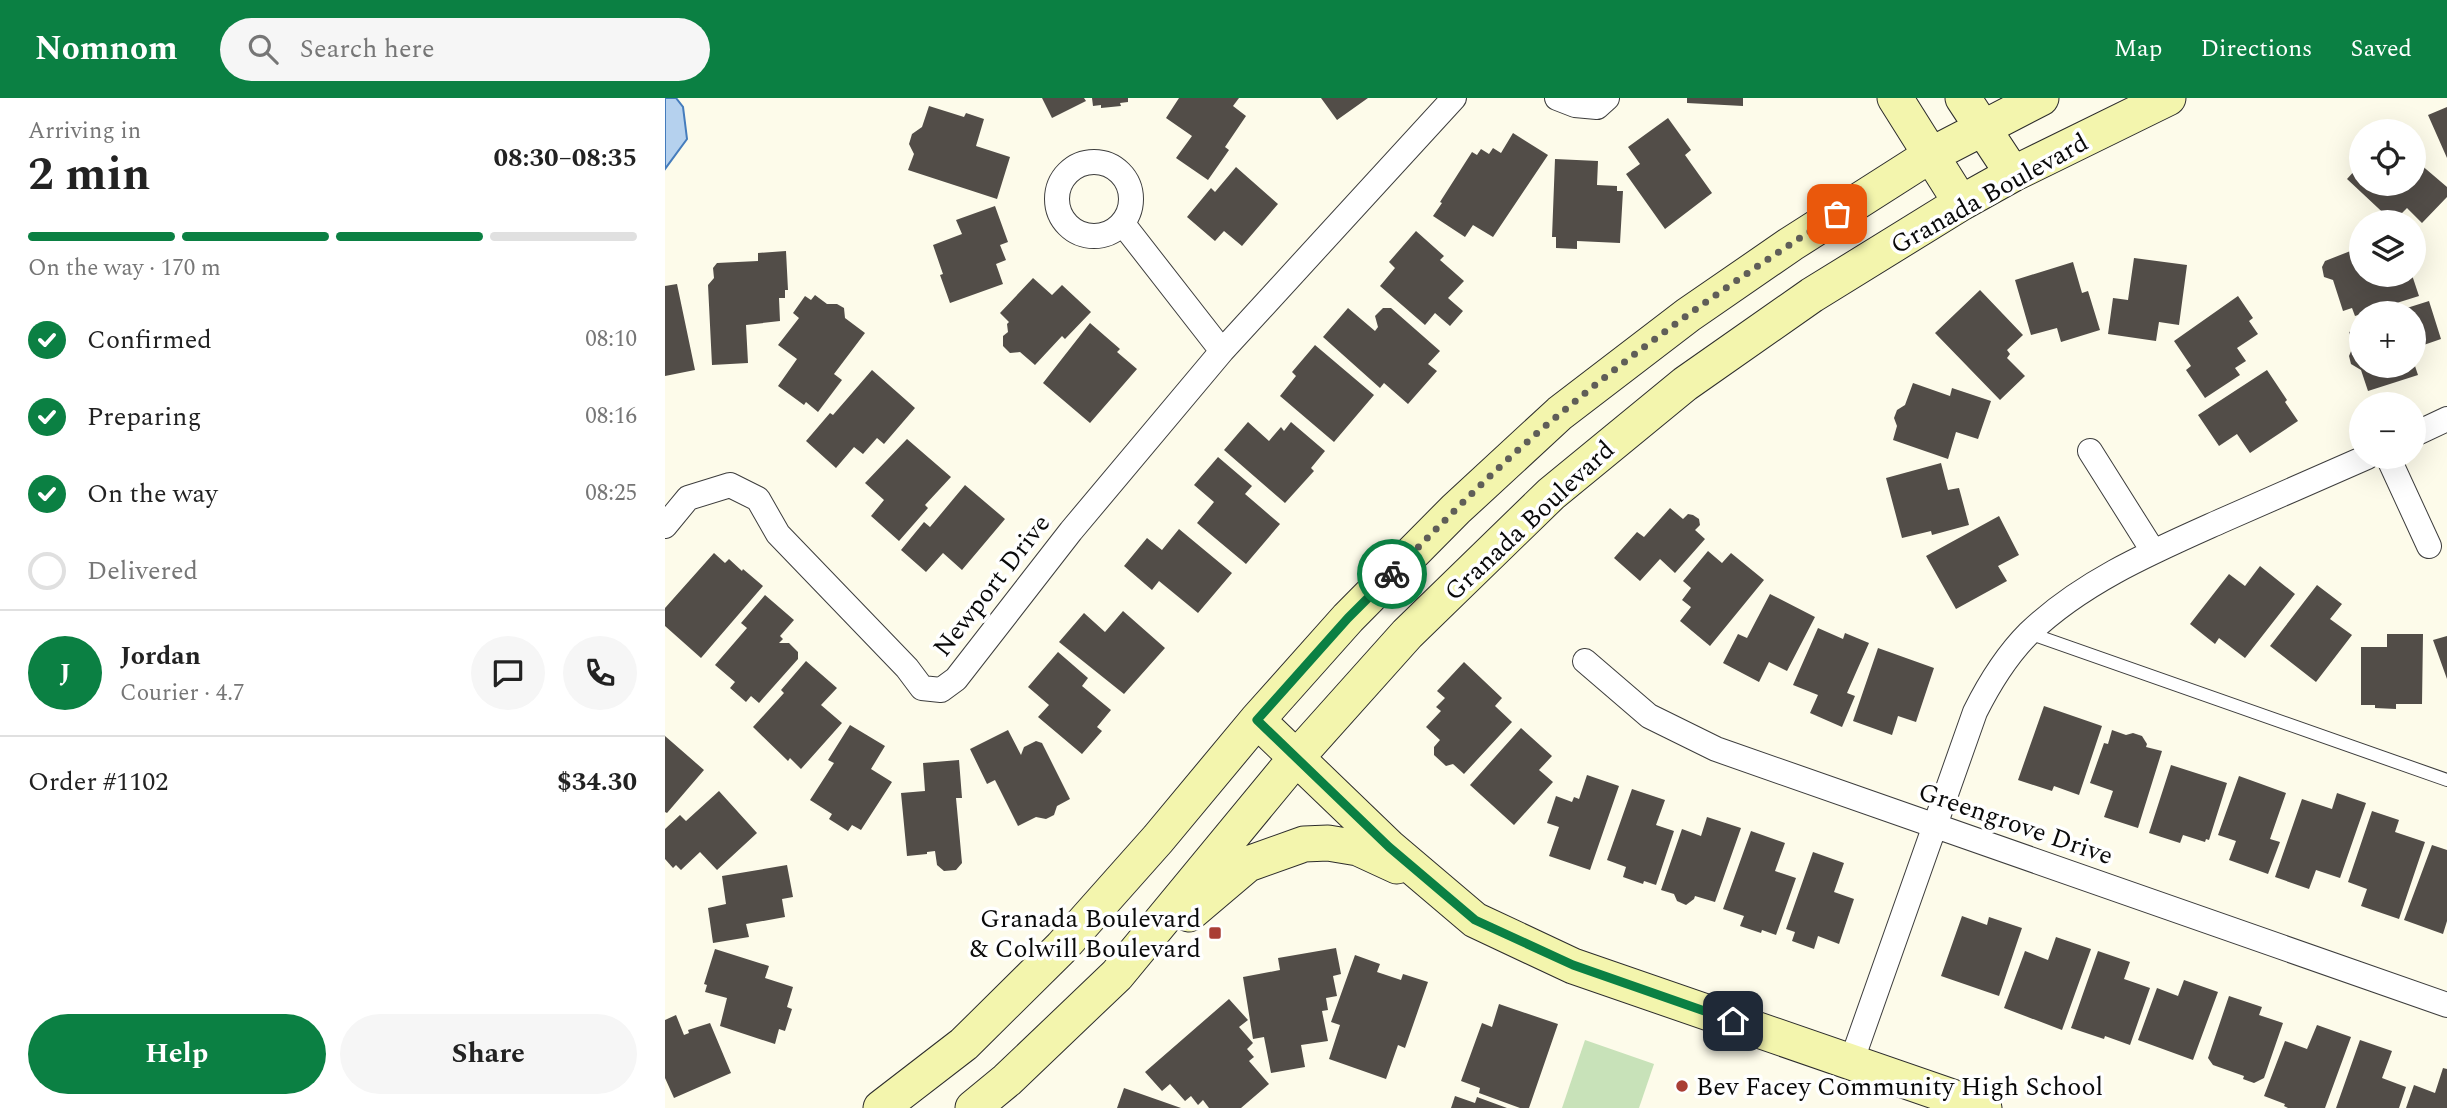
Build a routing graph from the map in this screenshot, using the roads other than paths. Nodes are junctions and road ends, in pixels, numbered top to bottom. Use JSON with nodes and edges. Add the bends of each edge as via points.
{"nodes":[{"id":1,"x":1454,"y":98,"type":"edge"},
{"id":2,"x":1557,"y":98,"type":"edge"},
{"id":3,"x":1607,"y":98,"type":"edge"},
{"id":4,"x":1895,"y":98,"type":"edge"},
{"id":5,"x":1963,"y":98,"type":"edge"},
{"id":6,"x":2041,"y":98,"type":"edge"},
{"id":7,"x":2168,"y":98,"type":"edge"},
{"id":8,"x":1983,"y":127,"type":"junction"},
{"id":9,"x":1929,"y":156,"type":"junction"},
{"id":10,"x":2013,"y":174,"type":"junction"},
{"id":11,"x":1961,"y":203,"type":"junction"},
{"id":12,"x":1123,"y":224,"type":"dead end"},
{"id":13,"x":1222,"y":351,"type":"junction"},
{"id":14,"x":2447,"y":419,"type":"edge"},
{"id":15,"x":2426,"y":429,"type":"edge"},
{"id":16,"x":2089,"y":451,"type":"dead end"},
{"id":17,"x":2349,"y":465,"type":"edge"},
{"id":18,"x":2394,"y":469,"type":"edge"},
{"id":19,"x":665,"y":526,"type":"edge"},
{"id":20,"x":2429,"y":546,"type":"dead end"},
{"id":21,"x":2153,"y":551,"type":"junction"},
{"id":22,"x":2029,"y":634,"type":"junction"},
{"id":23,"x":1585,"y":661,"type":"dead end"},
{"id":24,"x":1257,"y":720,"type":"junction"},
{"id":25,"x":1296,"y":758,"type":"junction"},
{"id":26,"x":2447,"y":780,"type":"edge"},
{"id":27,"x":1935,"y":827,"type":"junction"},
{"id":28,"x":1430,"y":882,"type":"junction"},
{"id":29,"x":1117,"y":975,"type":"junction"},
{"id":30,"x":2447,"y":1005,"type":"edge"},
{"id":31,"x":1851,"y":1060,"type":"junction"},
{"id":32,"x":881,"y":1108,"type":"edge"},
{"id":33,"x":972,"y":1108,"type":"edge"},
{"id":34,"x":1984,"y":1108,"type":"edge"}],
"edges":[{"from":1,"to":13,"type":"street","name":"Newport Drive"},
{"from":2,"to":3,"type":"street","via":[[1597,107]]},
{"from":4,"to":9,"type":"main road"},
{"from":5,"to":8,"type":"main road"},
{"from":6,"to":8,"type":"main road"},
{"from":7,"to":10,"type":"main road","name":"Granada Boulevard"},
{"from":8,"to":9,"type":"main road"},
{"from":8,"to":10,"type":"main road"},
{"from":9,"to":11,"type":"main road"},
{"from":9,"to":24,"type":"main road","via":[[1688,315],[1560,413],[1348,618]]},
{"from":10,"to":11,"type":"main road","name":"Granada Boulevard"},
{"from":11,"to":25,"type":"main road","name":"Granada Boulevard","via":[[1812,295],[1685,384],[1551,494],[1407,634]]},
{"from":12,"to":13,"type":"street"},
{"from":13,"to":19,"type":"street","name":"Newport Drive","via":[[1071,531],[956,679],[941,690],[922,688],[778,534],[758,499],[730,485],[688,498]]},
{"from":14,"to":15,"type":"street"},
{"from":16,"to":21,"type":"street"},
{"from":17,"to":21,"type":"street"},
{"from":18,"to":20,"type":"street"},
{"from":21,"to":22,"type":"street","via":[[2099,581]]},
{"from":22,"to":26,"type":"lane"},
{"from":22,"to":27,"type":"street","via":[[1989,685],[1975,712]]},
{"from":23,"to":27,"type":"street","name":"Greengrove Drive","via":[[1649,716],[1716,749]]},
{"from":24,"to":25,"type":"main road"},
{"from":24,"to":32,"type":"main road","via":[[1062,947],[964,1044]]},
{"from":25,"to":28,"type":"main road"},
{"from":25,"to":29,"type":"main road","name":"Granada Boulevard"},
{"from":27,"to":30,"type":"street","name":"Greengrove Drive"},
{"from":27,"to":31,"type":"street"},
{"from":28,"to":29,"type":"main road","via":[[1358,848],[1304,844],[1248,864]]},
{"from":28,"to":31,"type":"main road","via":[[1475,920],[1573,965]]},
{"from":29,"to":33,"type":"main road","name":"Granada Boulevard"},
{"from":31,"to":34,"type":"main road"}]}
